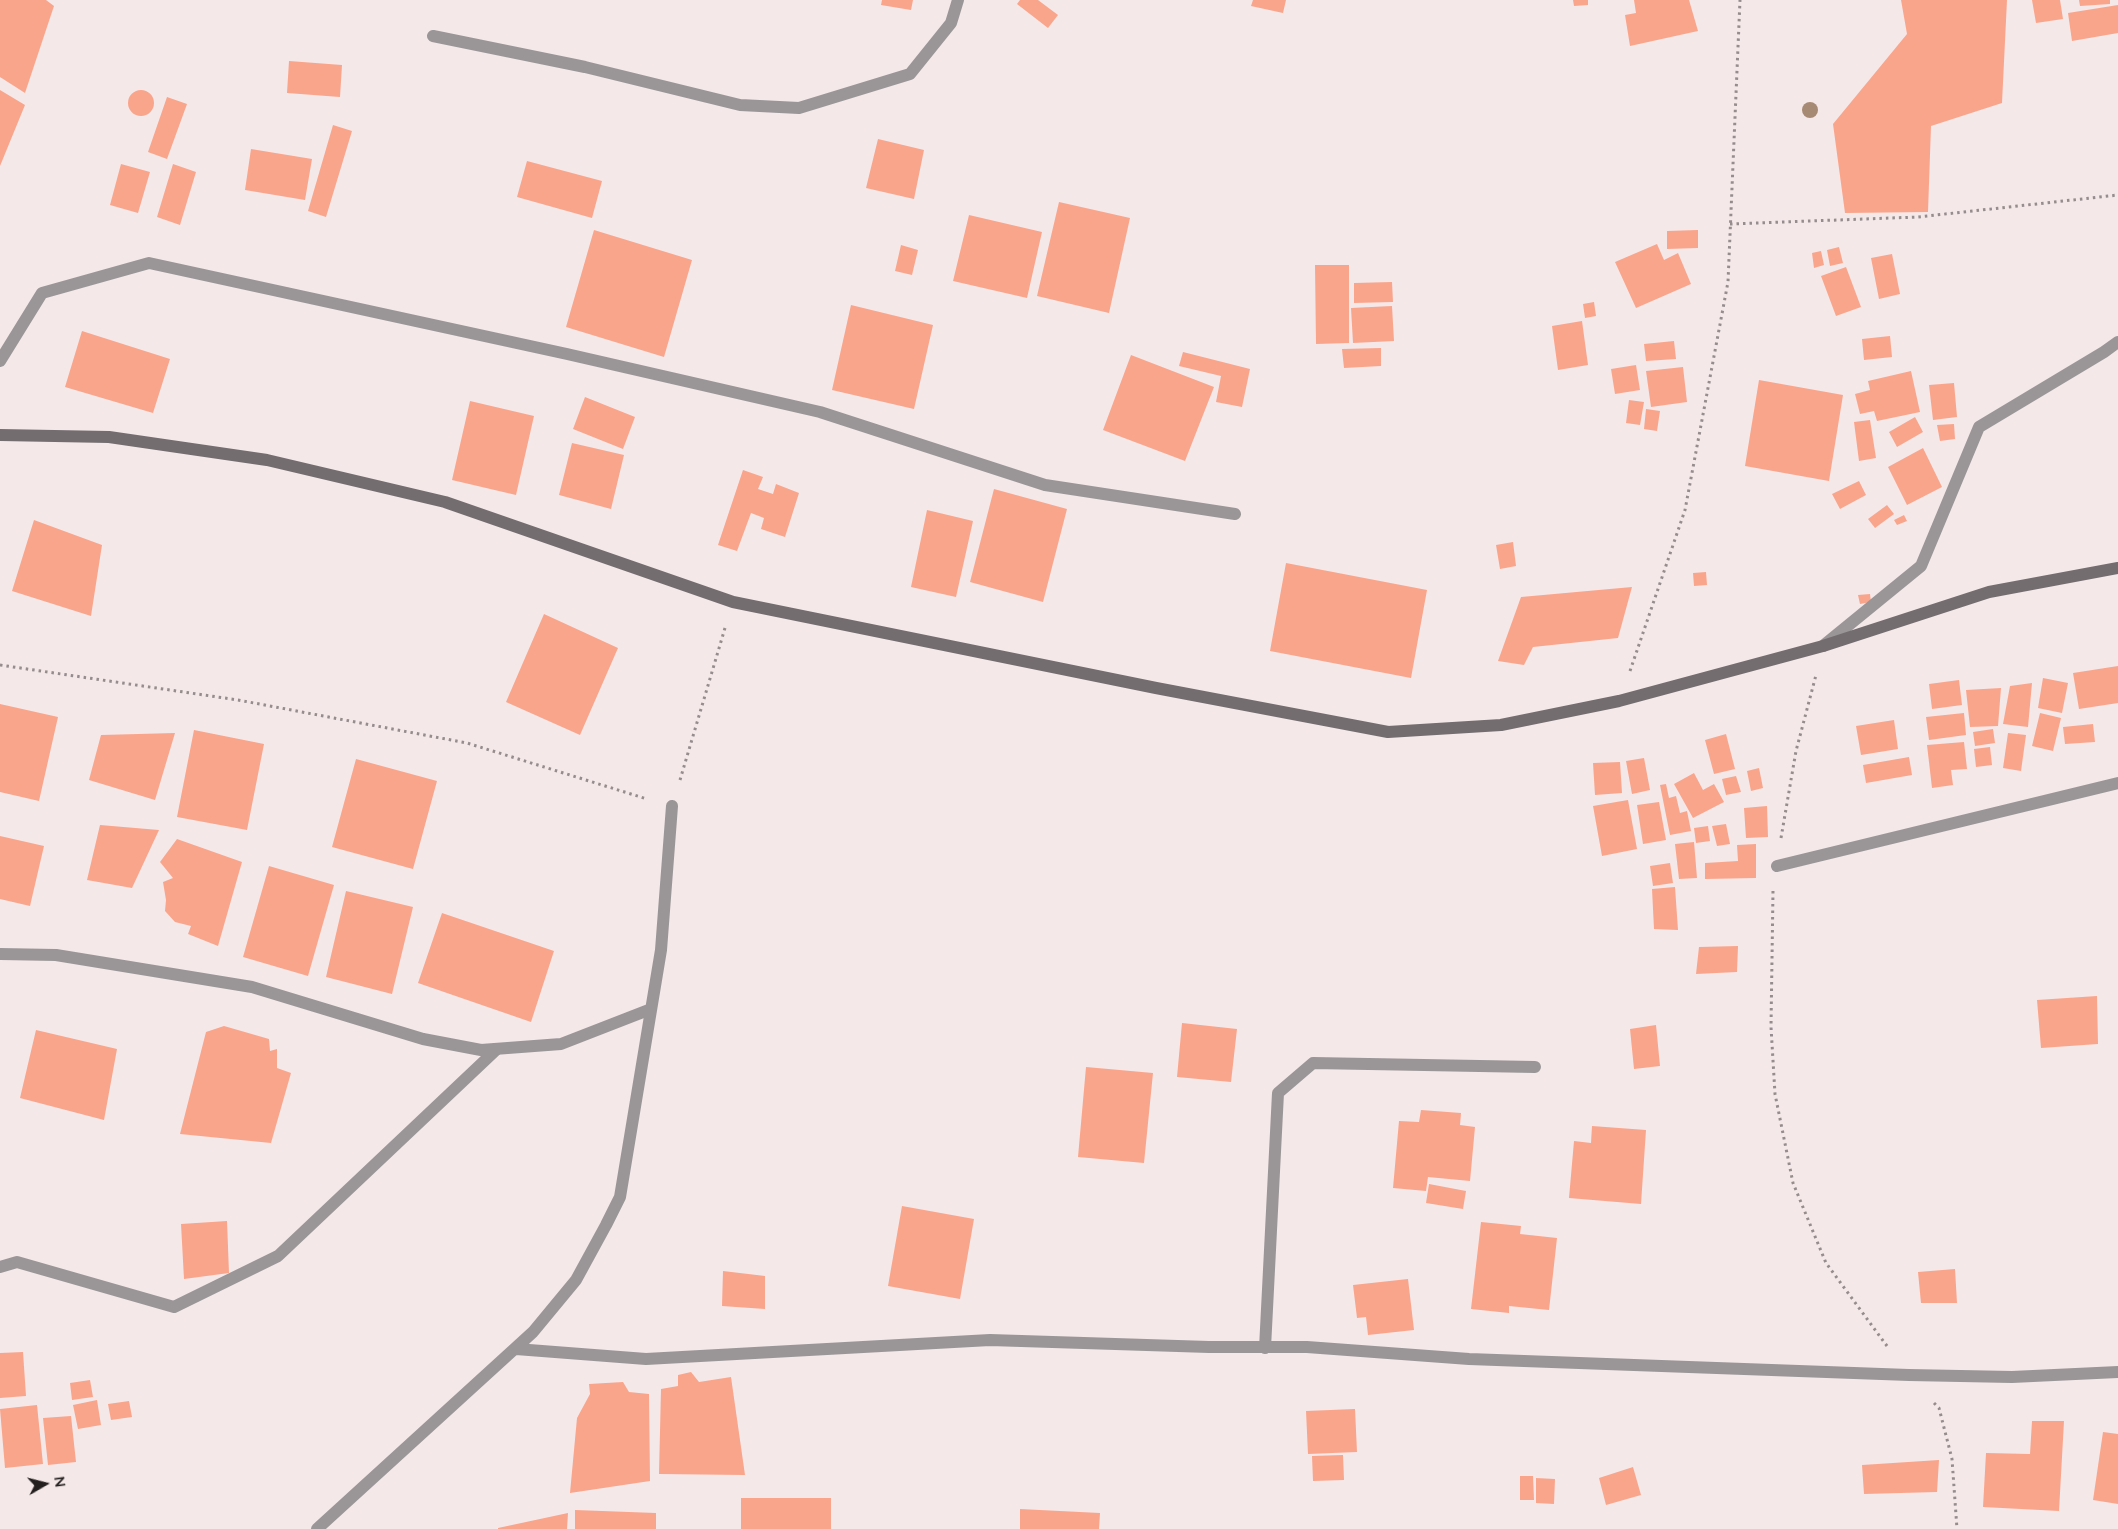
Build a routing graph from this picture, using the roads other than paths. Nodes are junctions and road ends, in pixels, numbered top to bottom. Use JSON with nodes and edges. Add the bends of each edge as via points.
{"nodes":[{"id":1,"x":958,"y":0,"type":"edge"},
{"id":2,"x":433,"y":36,"type":"dead end"},
{"id":3,"x":2118,"y":342,"type":"edge"},
{"id":4,"x":0,"y":362,"type":"edge"},
{"id":5,"x":0,"y":434,"type":"edge"},
{"id":6,"x":1236,"y":514,"type":"dead end"},
{"id":7,"x":2118,"y":568,"type":"edge"},
{"id":8,"x":1824,"y":646,"type":"junction"},
{"id":9,"x":2118,"y":783,"type":"edge"},
{"id":10,"x":672,"y":806,"type":"road end"},
{"id":11,"x":1777,"y":866,"type":"road end"},
{"id":12,"x":0,"y":954,"type":"edge"},
{"id":13,"x":651,"y":1009,"type":"junction"},
{"id":14,"x":497,"y":1049,"type":"junction"},
{"id":15,"x":1535,"y":1067,"type":"dead end"},
{"id":16,"x":0,"y":1267,"type":"edge"},
{"id":17,"x":516,"y":1348,"type":"junction"},
{"id":18,"x":1265,"y":1348,"type":"junction"},
{"id":19,"x":2118,"y":1372,"type":"edge"},
{"id":20,"x":317,"y":1529,"type":"edge"}],
"edges":[{"from":1,"to":2,"type":"street","via":[[951,23],[910,74],[799,108],[740,105],[586,67]]},
{"from":3,"to":8,"type":"street","via":[[1979,427],[1921,566]]},
{"from":4,"to":6,"type":"street","via":[[42,293],[149,263],[820,412],[1045,485]]},
{"from":5,"to":8,"type":"main road","via":[[109,437],[276,462],[445,502],[733,602],[1388,732],[1501,725],[1619,701]]},
{"from":7,"to":8,"type":"main road","via":[[1988,592]]},
{"from":9,"to":11,"type":"street"},
{"from":10,"to":13,"type":"street","via":[[661,950]]},
{"from":12,"to":14,"type":"street","via":[[56,955],[252,987],[423,1039],[481,1050]]},
{"from":13,"to":14,"type":"street","via":[[561,1044]]},
{"from":13,"to":17,"type":"street","via":[[620,1197],[576,1280]]},
{"from":14,"to":16,"type":"street","via":[[278,1256],[174,1307],[17,1262]]},
{"from":15,"to":18,"type":"street","via":[[1313,1063],[1278,1093]]},
{"from":17,"to":18,"type":"street","via":[[646,1359],[990,1340]]},
{"from":17,"to":20,"type":"street"},
{"from":18,"to":19,"type":"street","via":[[1469,1359],[2012,1377]]}]}
